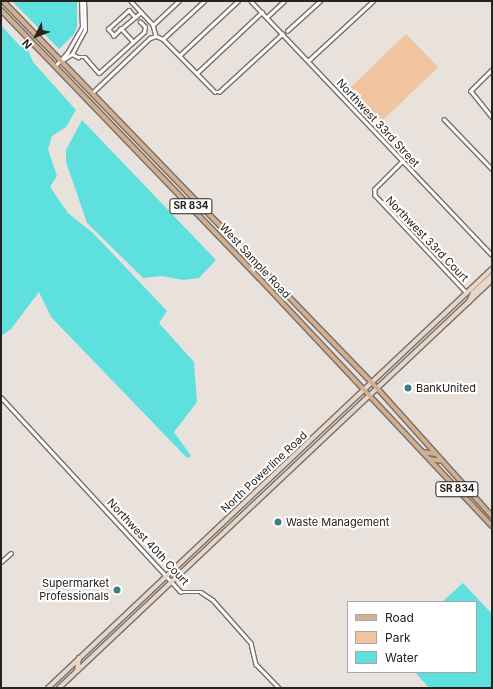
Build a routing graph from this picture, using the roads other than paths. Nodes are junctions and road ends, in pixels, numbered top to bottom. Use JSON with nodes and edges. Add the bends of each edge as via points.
{"nodes":[{"id":1,"x":3,"y":1,"type":"edge"},
{"id":2,"x":81,"y":1,"type":"edge"},
{"id":3,"x":84,"y":1,"type":"edge"},
{"id":4,"x":131,"y":1,"type":"edge"},
{"id":5,"x":179,"y":1,"type":"edge"},
{"id":6,"x":204,"y":1,"type":"edge"},
{"id":7,"x":238,"y":1,"type":"edge"},
{"id":8,"x":252,"y":1,"type":"edge"},
{"id":9,"x":284,"y":1,"type":"edge"},
{"id":10,"x":320,"y":1,"type":"edge"},
{"id":11,"x":373,"y":1,"type":"edge"},
{"id":12,"x":1,"y":10,"type":"edge"},
{"id":13,"x":141,"y":12,"type":"junction"},
{"id":14,"x":262,"y":12,"type":"junction"},
{"id":15,"x":135,"y":17,"type":"junction"},
{"id":16,"x":267,"y":17,"type":"junction"},
{"id":17,"x":140,"y":22,"type":"dead end"},
{"id":18,"x":153,"y":25,"type":"junction"},
{"id":19,"x":121,"y":29,"type":"junction"},
{"id":20,"x":287,"y":31,"type":"dead end"},
{"id":21,"x":283,"y":34,"type":"junction"},
{"id":22,"x":156,"y":36,"type":"junction"},
{"id":23,"x":163,"y":39,"type":"junction"},
{"id":24,"x":133,"y":42,"type":"junction"},
{"id":25,"x":72,"y":54,"type":"junction"},
{"id":26,"x":180,"y":55,"type":"junction"},
{"id":27,"x":61,"y":61,"type":"junction"},
{"id":28,"x":308,"y":61,"type":"junction"},
{"id":29,"x":54,"y":66,"type":"junction"},
{"id":30,"x":492,"y":70,"type":"edge"},
{"id":31,"x":197,"y":73,"type":"junction"},
{"id":32,"x":93,"y":92,"type":"junction"},
{"id":33,"x":492,"y":117,"type":"edge"},
{"id":34,"x":444,"y":119,"type":"dead end"},
{"id":35,"x":403,"y":162,"type":"junction"},
{"id":36,"x":492,"y":169,"type":"edge"},
{"id":37,"x":492,"y":255,"type":"edge"},
{"id":38,"x":492,"y":269,"type":"edge"},
{"id":39,"x":492,"y":276,"type":"edge"},
{"id":40,"x":492,"y":280,"type":"edge"},
{"id":41,"x":467,"y":293,"type":"junction"},
{"id":42,"x":469,"y":302,"type":"junction"},
{"id":43,"x":437,"y":321,"type":"junction"},
{"id":44,"x":435,"y":334,"type":"junction"},
{"id":45,"x":372,"y":383,"type":"junction"},
{"id":46,"x":377,"y":388,"type":"junction"},
{"id":47,"x":364,"y":390,"type":"junction"},
{"id":48,"x":369,"y":396,"type":"junction"},
{"id":49,"x":1,"y":397,"type":"edge"},
{"id":50,"x":304,"y":447,"type":"junction"},
{"id":51,"x":421,"y":451,"type":"junction"},
{"id":52,"x":436,"y":454,"type":"junction"},
{"id":53,"x":302,"y":459,"type":"junction"},
{"id":54,"x":428,"y":459,"type":"junction"},
{"id":55,"x":443,"y":461,"type":"junction"},
{"id":56,"x":245,"y":503,"type":"junction"},
{"id":57,"x":243,"y":515,"type":"junction"},
{"id":58,"x":231,"y":516,"type":"junction"},
{"id":59,"x":492,"y":516,"type":"edge"},
{"id":60,"x":492,"y":526,"type":"edge"},
{"id":61,"x":11,"y":553,"type":"dead end"},
{"id":62,"x":1,"y":562,"type":"edge"},
{"id":63,"x":166,"y":577,"type":"junction"},
{"id":64,"x":171,"y":582,"type":"junction"},
{"id":65,"x":79,"y":658,"type":"junction"},
{"id":66,"x":77,"y":672,"type":"junction"},
{"id":67,"x":48,"y":688,"type":"edge"},
{"id":68,"x":59,"y":688,"type":"edge"},
{"id":69,"x":279,"y":688,"type":"edge"}],
"edges":[{"from":1,"to":27,"type":"main road","name":"West Sample Road","number":"SR 834"},
{"from":2,"to":27,"type":"street","via":[[82,27]]},
{"from":3,"to":25,"type":"street","via":[[85,30]]},
{"from":4,"to":13,"type":"street"},
{"from":5,"to":18,"type":"street"},
{"from":6,"to":23,"type":"street"},
{"from":7,"to":26,"type":"street"},
{"from":8,"to":14,"type":"street","name":"Northwest 33rd Street"},
{"from":9,"to":16,"type":"street"},
{"from":10,"to":20,"type":"street"},
{"from":11,"to":28,"type":"street"},
{"from":12,"to":29,"type":"main road","name":"West Sample Road","number":"SR 834"},
{"from":13,"to":15,"type":"street"},
{"from":13,"to":18,"type":"street"},
{"from":14,"to":16,"type":"street","name":"Northwest 33rd Street"},
{"from":14,"to":31,"type":"street"},
{"from":15,"to":19,"type":"street"},
{"from":15,"to":19,"type":"street","via":[[130,10],[108,29],[114,36]]},
{"from":16,"to":21,"type":"street","name":"Northwest 33rd Street"},
{"from":17,"to":24,"type":"street","via":[[145,29]]},
{"from":18,"to":22,"type":"street"},
{"from":19,"to":24,"type":"street"},
{"from":21,"to":28,"type":"street","name":"Northwest 33rd Street"},
{"from":21,"to":31,"type":"street","via":[[219,92]]},
{"from":22,"to":23,"type":"street"},
{"from":22,"to":32,"type":"street","via":[[150,38]]},
{"from":23,"to":26,"type":"street"},
{"from":24,"to":25,"type":"street","via":[[99,73],[85,57],[78,58]]},
{"from":25,"to":27,"type":"street"},
{"from":26,"to":31,"type":"street"},
{"from":27,"to":29,"type":"street"},
{"from":27,"to":32,"type":"main road","name":"West Sample Road","number":"SR 834"},
{"from":28,"to":35,"type":"street","name":"Northwest 33rd Street"},
{"from":29,"to":47,"type":"main road","name":"West Sample Road","number":"SR 834"},
{"from":30,"to":33,"type":"street","via":[[471,91]]},
{"from":32,"to":45,"type":"main road","name":"West Sample Road","number":"SR 834"},
{"from":34,"to":36,"type":"street"},
{"from":35,"to":37,"type":"street","name":"Northwest 33rd Street"},
{"from":35,"to":41,"type":"street","name":"Northwest 33rd Court","via":[[375,189],[374,195]]},
{"from":38,"to":41,"type":"main road","name":"North Powerline Road"},
{"from":39,"to":42,"type":"main road","via":[[472,295]]},
{"from":40,"to":42,"type":"main road","name":"North Powerline Road"},
{"from":41,"to":43,"type":"main road","name":"North Powerline Road"},
{"from":42,"to":44,"type":"main road","name":"North Powerline Road"},
{"from":43,"to":44,"type":"main road"},
{"from":43,"to":45,"type":"main road","name":"North Powerline Road"},
{"from":44,"to":46,"type":"main road","name":"North Powerline Road"},
{"from":45,"to":46,"type":"main road","name":"West Sample Road","number":"SR 834"},
{"from":45,"to":47,"type":"main road","name":"North Powerline Road"},
{"from":46,"to":48,"type":"main road","name":"North Powerline Road"},
{"from":46,"to":52,"type":"main road","name":"West Sample Road","number":"SR 834"},
{"from":47,"to":48,"type":"main road","name":"West Sample Road","number":"SR 834"},
{"from":47,"to":50,"type":"main road","name":"North Powerline Road"},
{"from":48,"to":51,"type":"main road","name":"West Sample Road","number":"SR 834"},
{"from":48,"to":53,"type":"main road","name":"North Powerline Road"},
{"from":49,"to":63,"type":"street","name":"Northwest 40th Court"},
{"from":50,"to":53,"type":"main road"},
{"from":50,"to":56,"type":"main road","name":"North Powerline Road"},
{"from":51,"to":52,"type":"main road"},
{"from":51,"to":54,"type":"main road","name":"West Sample Road","number":"SR 834"},
{"from":52,"to":55,"type":"main road","name":"West Sample Road","number":"SR 834"},
{"from":53,"to":57,"type":"main road","name":"North Powerline Road"},
{"from":54,"to":55,"type":"main road"},
{"from":54,"to":60,"type":"main road","name":"West Sample Road","number":"SR 834"},
{"from":55,"to":59,"type":"main road","name":"West Sample Road","number":"SR 834"},
{"from":56,"to":57,"type":"main road"},
{"from":56,"to":58,"type":"main road","name":"North Powerline Road"},
{"from":57,"to":58,"type":"main road"},
{"from":57,"to":64,"type":"main road","name":"North Powerline Road"},
{"from":58,"to":63,"type":"main road","name":"North Powerline Road"},
{"from":61,"to":62,"type":"street"},
{"from":63,"to":64,"type":"street","name":"Northwest 40th Court"},
{"from":63,"to":65,"type":"main road","name":"North Powerline Road"},
{"from":64,"to":66,"type":"main road","name":"North Powerline Road"},
{"from":64,"to":69,"type":"street","name":"Northwest 40th Court","via":[[181,592],[201,592],[210,597],[251,643],[256,664]]},
{"from":65,"to":66,"type":"main road"},
{"from":65,"to":67,"type":"main road","name":"North Powerline Road"},
{"from":66,"to":68,"type":"main road","name":"North Powerline Road"}]}
